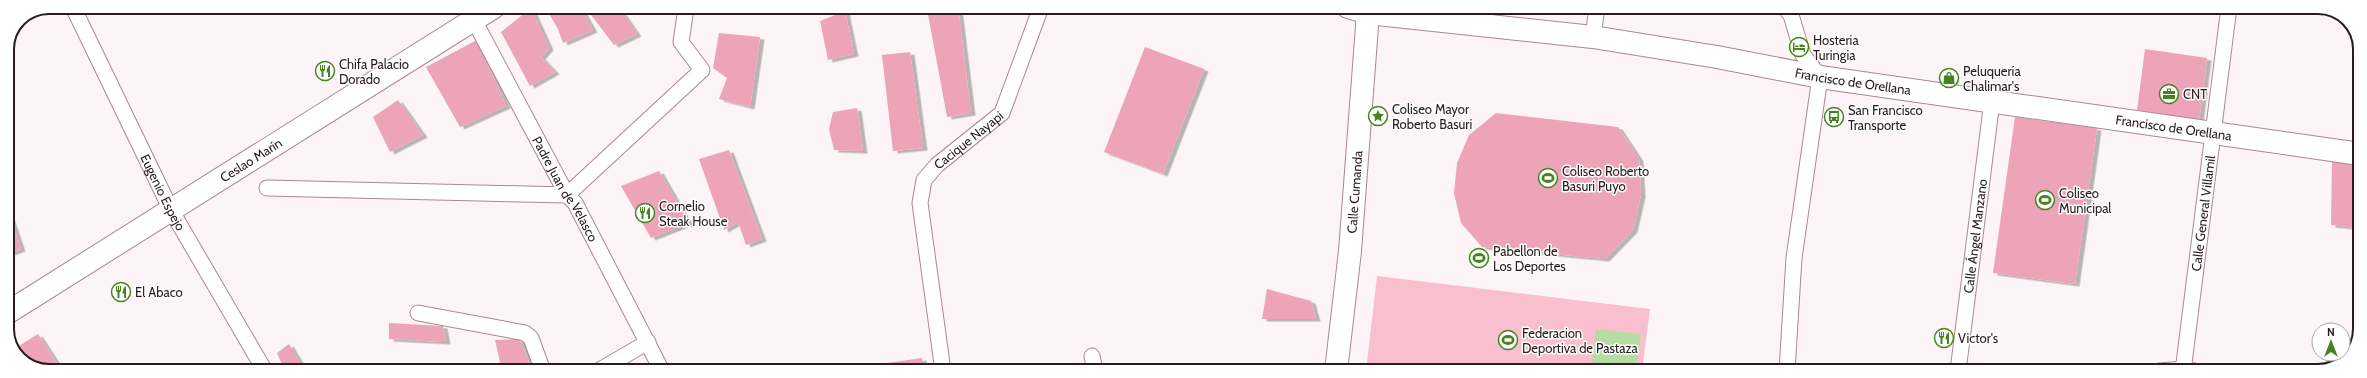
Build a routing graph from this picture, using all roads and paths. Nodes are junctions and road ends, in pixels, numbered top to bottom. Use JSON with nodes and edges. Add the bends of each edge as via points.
{"nodes":[{"id":1,"x":76,"y":14,"type":"edge"},
{"id":2,"x":469,"y":14,"type":"edge"},
{"id":3,"x":472,"y":14,"type":"edge"},
{"id":4,"x":685,"y":14,"type":"edge"},
{"id":5,"x":1038,"y":14,"type":"edge"},
{"id":6,"x":1358,"y":14,"type":"edge"},
{"id":7,"x":1393,"y":14,"type":"edge"},
{"id":8,"x":1596,"y":14,"type":"edge"},
{"id":9,"x":1790,"y":14,"type":"edge"},
{"id":10,"x":2228,"y":14,"type":"edge"},
{"id":11,"x":1593,"y":37,"type":"junction"},
{"id":12,"x":1820,"y":77,"type":"junction"},
{"id":13,"x":1992,"y":101,"type":"junction"},
{"id":14,"x":2214,"y":132,"type":"junction"},
{"id":15,"x":2353,"y":153,"type":"edge"},
{"id":16,"x":267,"y":188,"type":"dead end"},
{"id":17,"x":567,"y":195,"type":"junction"},
{"id":18,"x":171,"y":210,"type":"junction"},
{"id":19,"x":14,"y":309,"type":"edge"},
{"id":20,"x":418,"y":313,"type":"dead end"},
{"id":21,"x":648,"y":342,"type":"junction"},
{"id":22,"x":1092,"y":356,"type":"dead end"},
{"id":23,"x":261,"y":364,"type":"edge"},
{"id":24,"x":540,"y":364,"type":"edge"},
{"id":25,"x":610,"y":364,"type":"edge"},
{"id":26,"x":659,"y":364,"type":"edge"},
{"id":27,"x":943,"y":364,"type":"edge"},
{"id":28,"x":1094,"y":364,"type":"edge"},
{"id":29,"x":1337,"y":364,"type":"edge"},
{"id":30,"x":1787,"y":364,"type":"edge"},
{"id":31,"x":1959,"y":364,"type":"edge"},
{"id":32,"x":2188,"y":364,"type":"edge"}],
"edges":[{"from":1,"to":18,"type":"street","name":"Eugenio Espejo"},
{"from":2,"to":18,"type":"street","name":"Ceslao Marín"},
{"from":3,"to":17,"type":"street","name":"Padre Juan de Velasco"},
{"from":4,"to":17,"type":"street","via":[[681,42],[702,70]]},
{"from":5,"to":27,"type":"street","name":"Cacique Nayapi","via":[[1002,113],[937,165],[924,180],[920,203]]},
{"from":6,"to":29,"type":"street","name":"Calle Cumanda","via":[[1350,251]]},
{"from":7,"to":11,"type":"street","name":"Francisco de Orellana"},
{"from":8,"to":11,"type":"street"},
{"from":9,"to":12,"type":"street","via":[[1803,55]]},
{"from":10,"to":14,"type":"street","name":"Calle General Villamil"},
{"from":11,"to":12,"type":"street","name":"Francisco de Orellana"},
{"from":12,"to":13,"type":"street","name":"Francisco de Orellana"},
{"from":12,"to":30,"type":"street","via":[[1794,258]]},
{"from":13,"to":14,"type":"street","name":"Francisco de Orellana"},
{"from":13,"to":31,"type":"street","name":"Calle Ángel Manzano"},
{"from":14,"to":15,"type":"street","name":"Francisco de Orellana"},
{"from":14,"to":32,"type":"street","name":"Calle General Villamil"},
{"from":16,"to":17,"type":"street"},
{"from":17,"to":21,"type":"street","name":"Padre Juan de Velasco","via":[[575,203]]},
{"from":18,"to":19,"type":"street","name":"Ceslao Marín"},
{"from":18,"to":23,"type":"street","name":"Eugenio Espejo"},
{"from":20,"to":24,"type":"street","via":[[525,333],[531,338]]},
{"from":21,"to":25,"type":"street"},
{"from":21,"to":26,"type":"street","name":"Padre Juan de Velasco"},
{"from":22,"to":28,"type":"street"}]}
